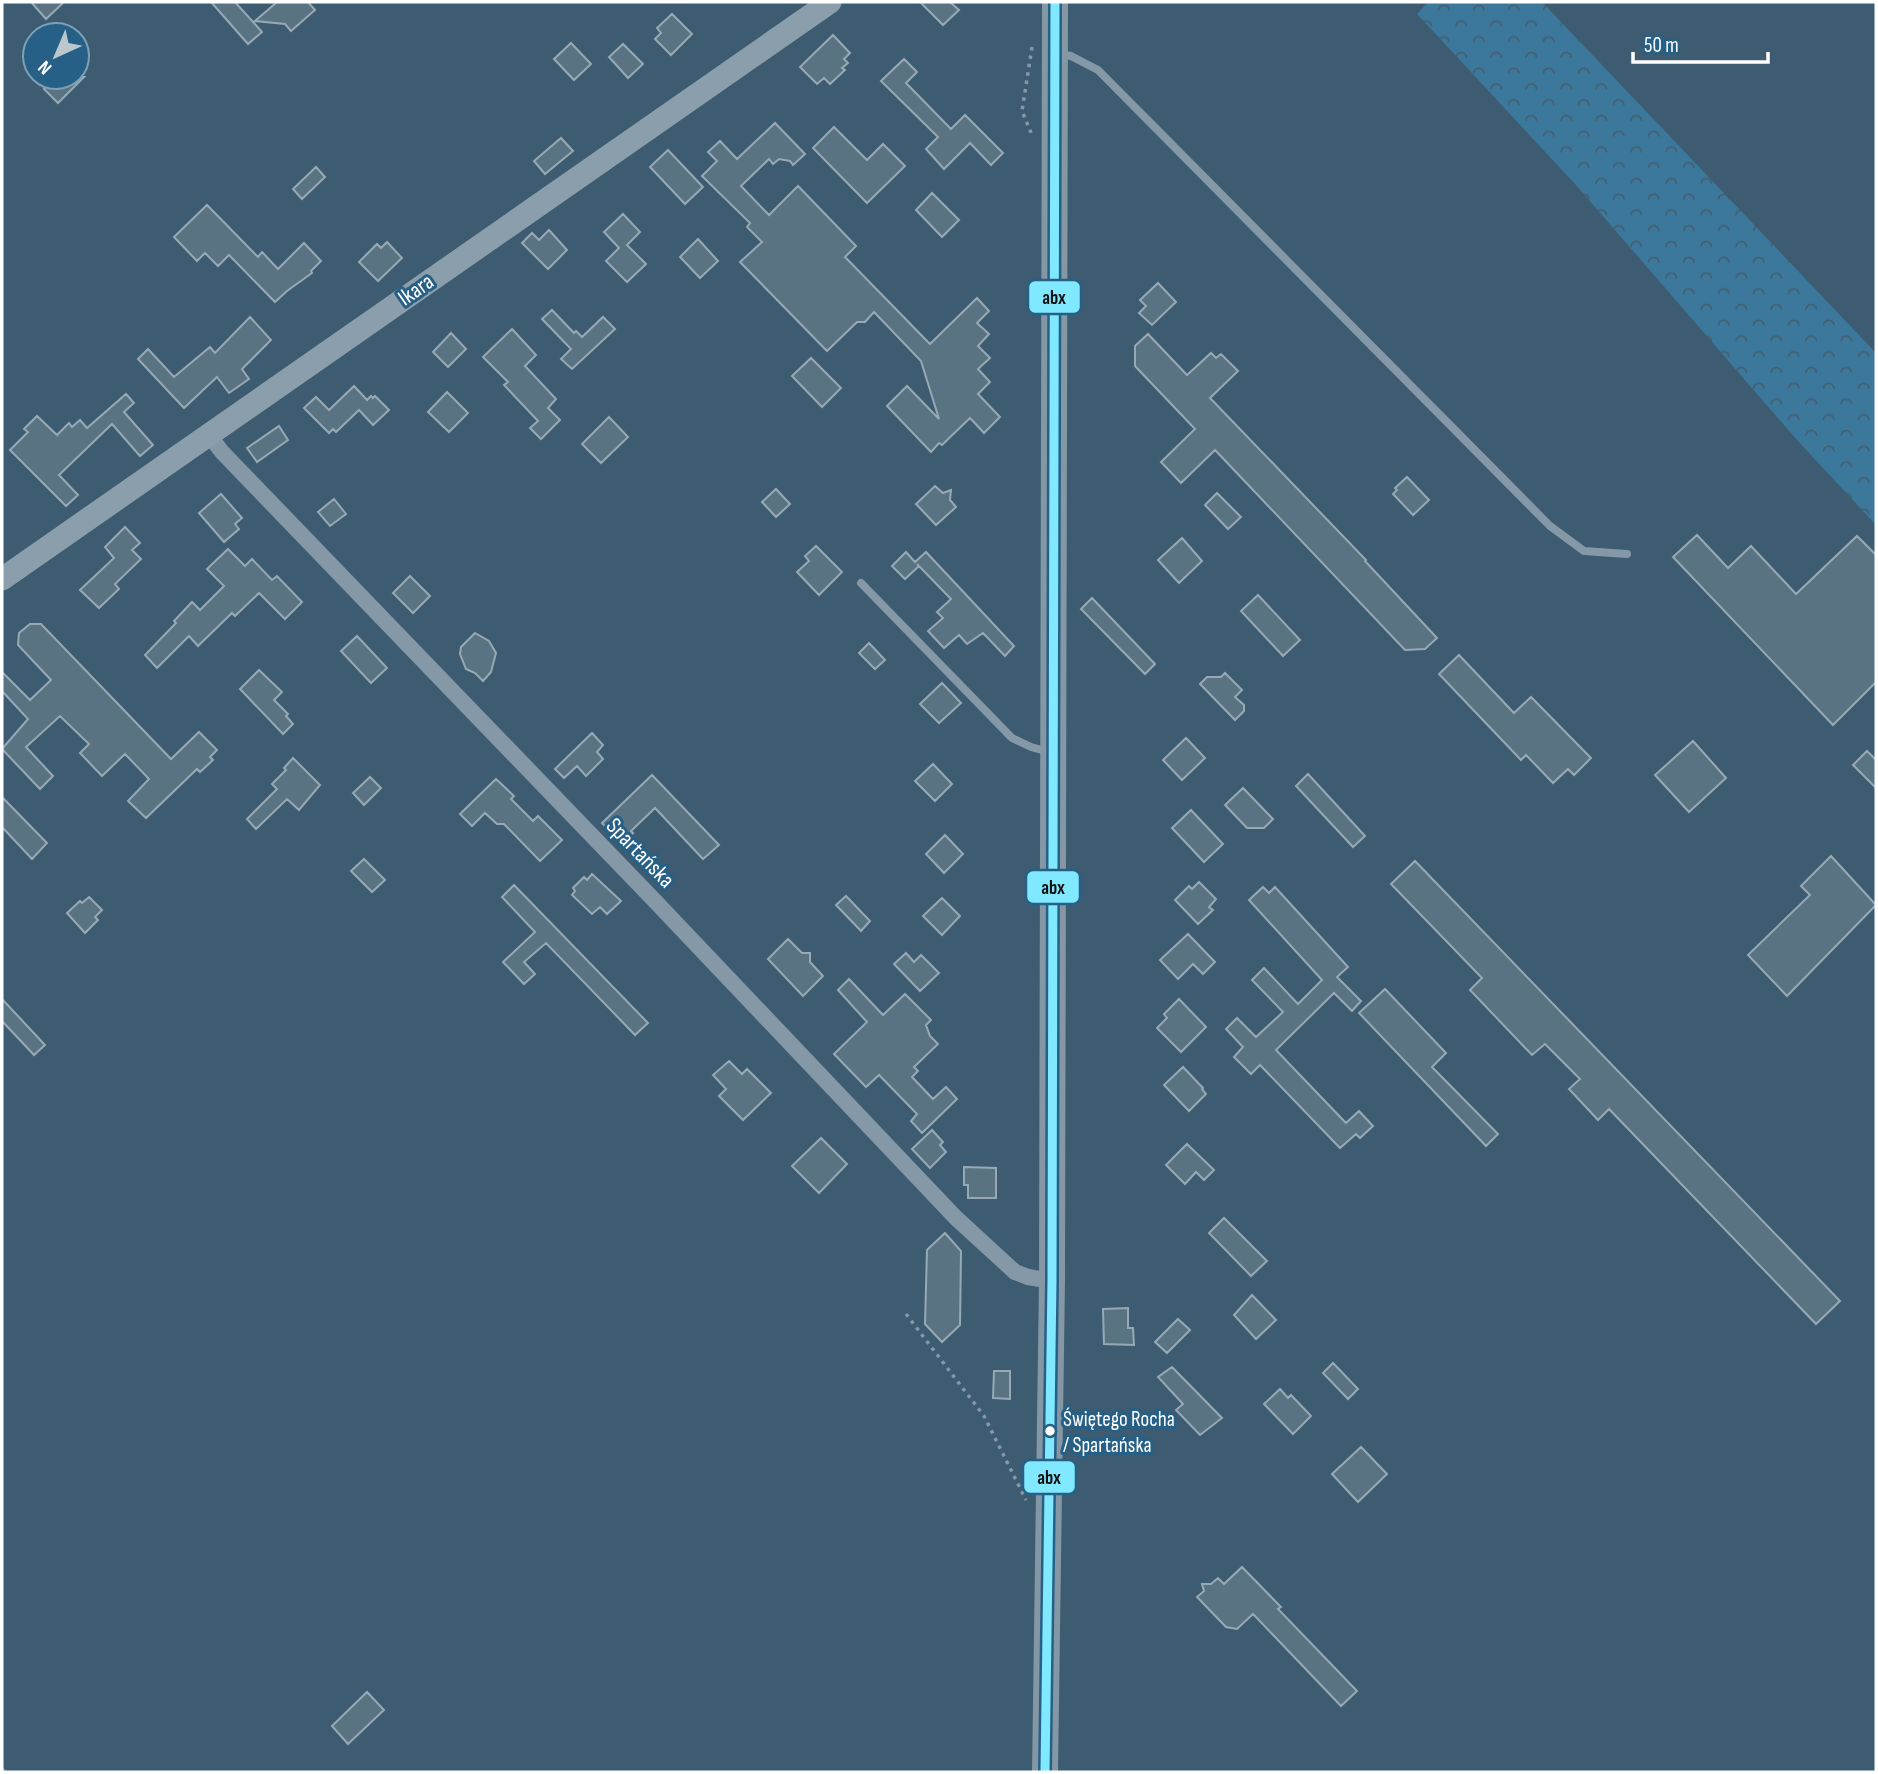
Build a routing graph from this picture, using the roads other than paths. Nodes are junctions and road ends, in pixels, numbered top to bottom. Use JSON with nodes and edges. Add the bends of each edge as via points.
{"nodes":[{"id":1,"x":830,"y":2,"type":"edge"},
{"id":2,"x":1055,"y":2,"type":"edge"},
{"id":3,"x":1055,"y":54,"type":"junction"},
{"id":4,"x":209,"y":435,"type":"junction"},
{"id":5,"x":1627,"y":554,"type":"dead end"},
{"id":6,"x":2,"y":579,"type":"edge"},
{"id":7,"x":861,"y":583,"type":"dead end"},
{"id":8,"x":1053,"y":753,"type":"junction"},
{"id":9,"x":1052,"y":1282,"type":"junction"},
{"id":10,"x":1045,"y":1772,"type":"edge"}],
"edges":[{"from":1,"to":4,"type":"street","name":"Ikara"},
{"from":2,"to":3,"type":"main road"},
{"from":3,"to":5,"type":"lane","via":[[1071,56],[1098,70],[1550,526],[1584,551]]},
{"from":3,"to":8,"type":"main road"},
{"from":4,"to":6,"type":"street","name":"Ikara"},
{"from":4,"to":9,"type":"street","name":"Spartańska","via":[[956,1218],[1015,1272]]},
{"from":7,"to":8,"type":"lane","via":[[1012,738]]},
{"from":8,"to":9,"type":"main road"},
{"from":9,"to":10,"type":"main road"}]}
